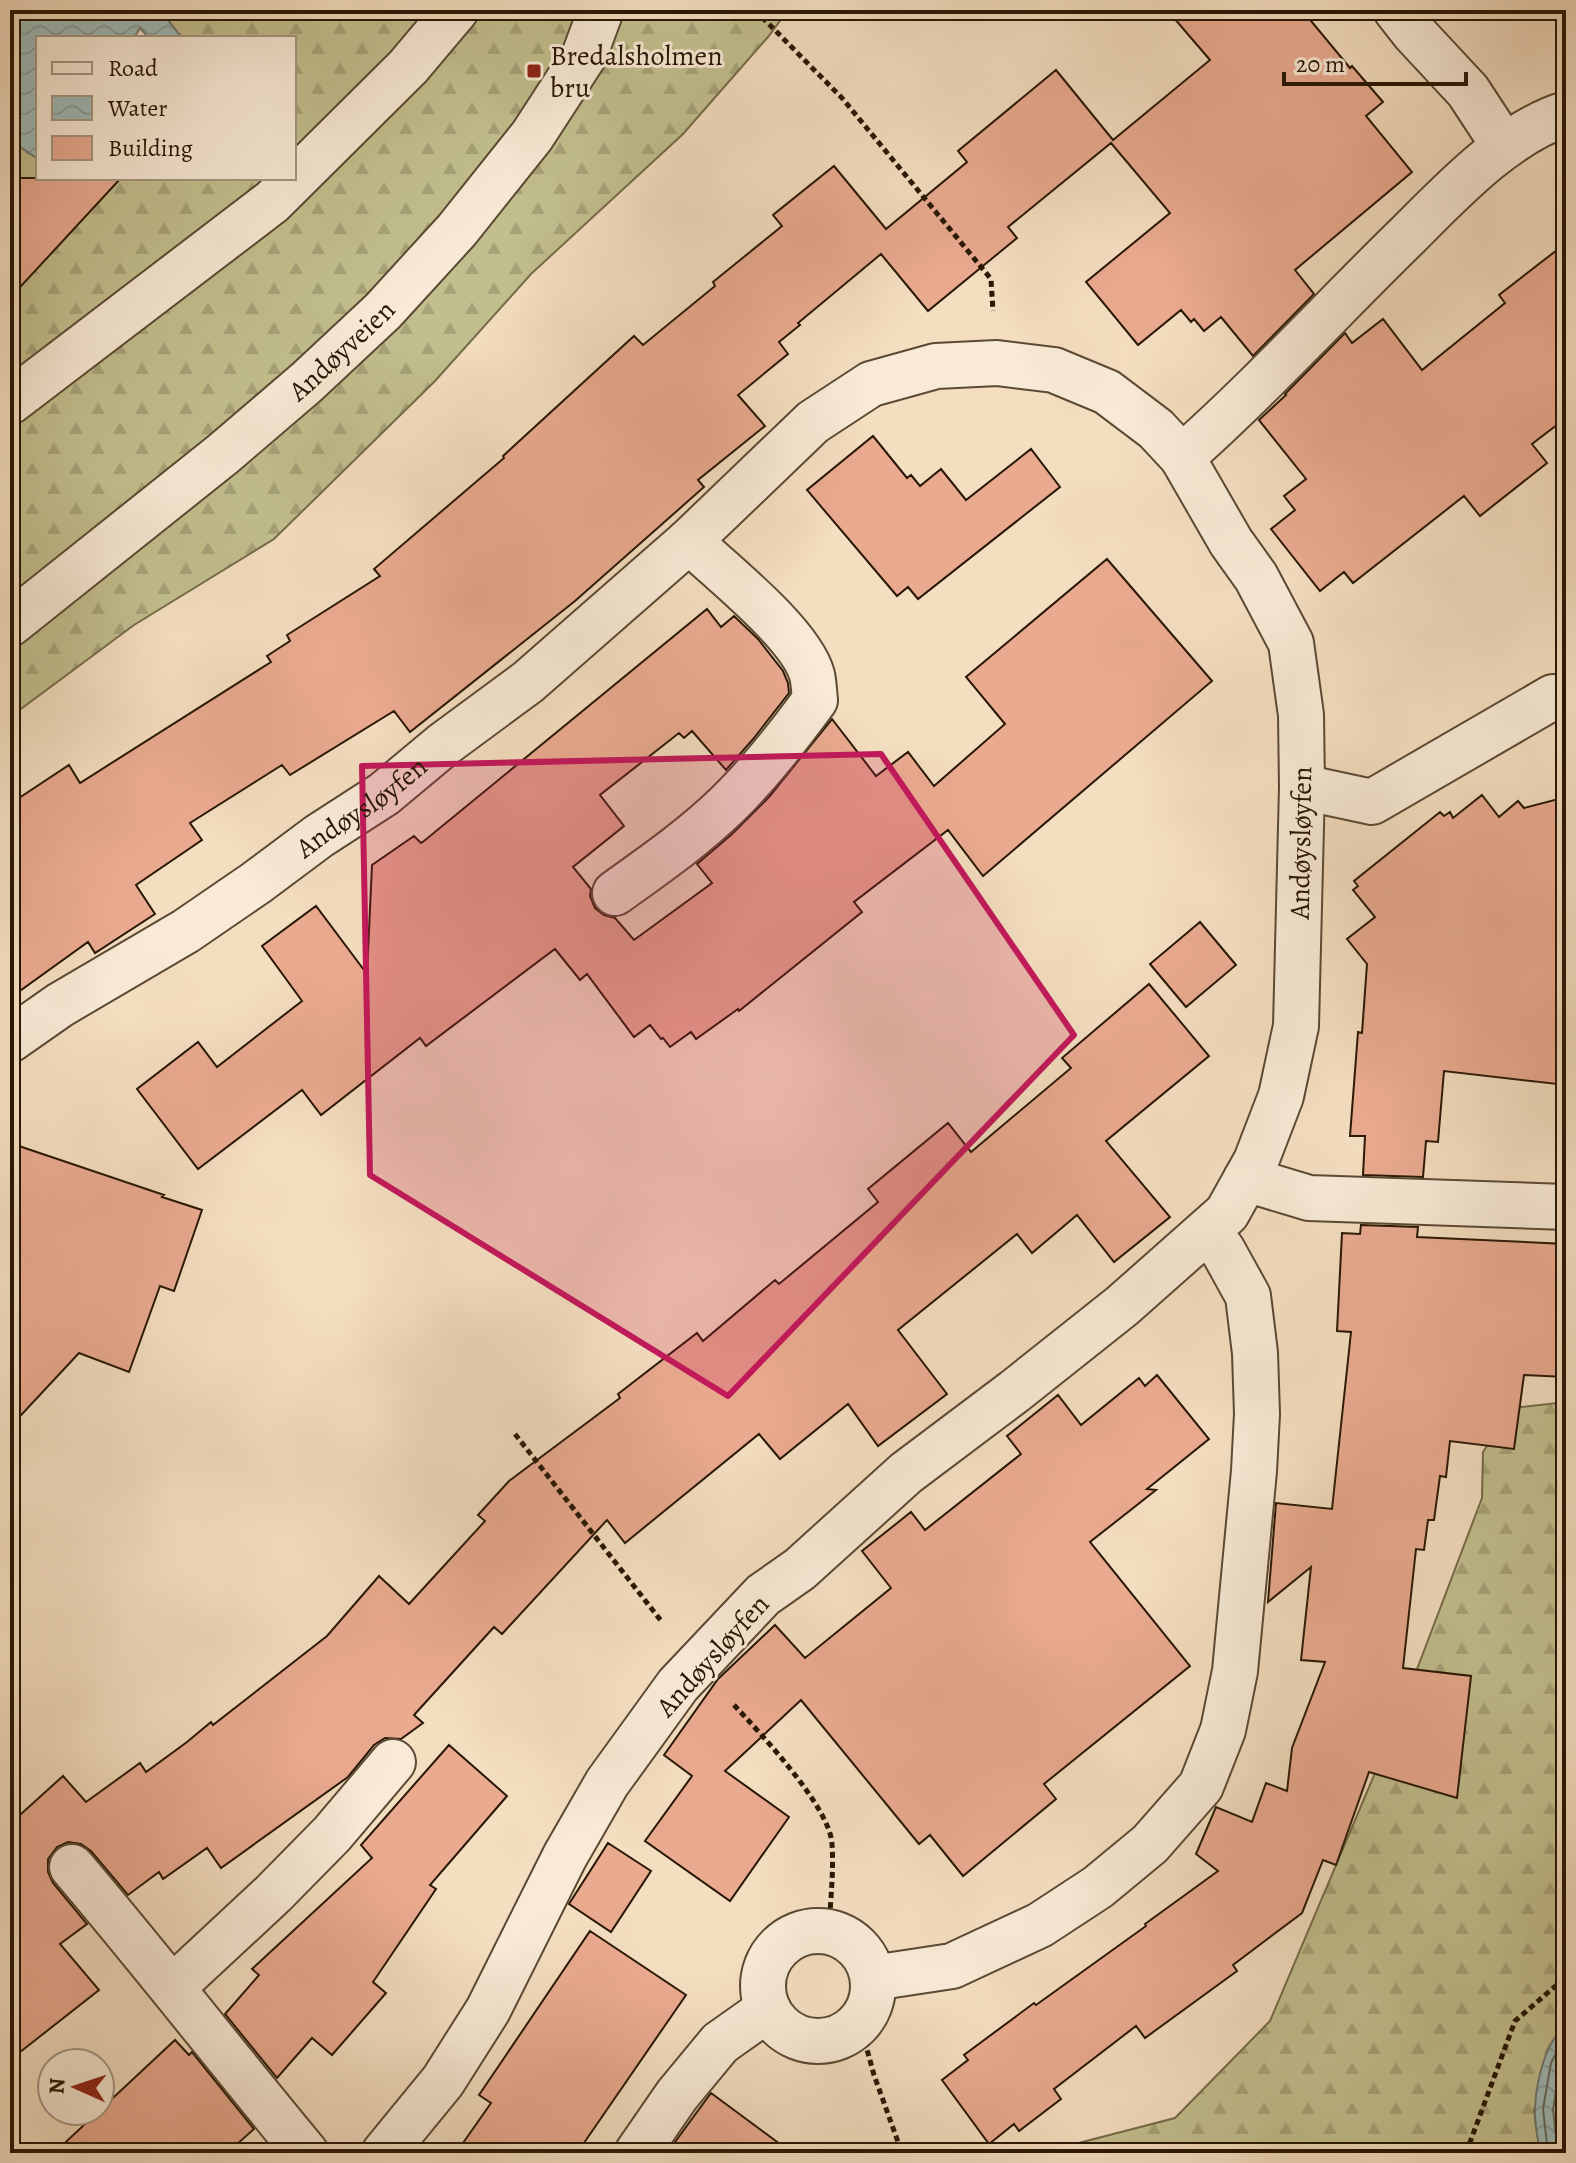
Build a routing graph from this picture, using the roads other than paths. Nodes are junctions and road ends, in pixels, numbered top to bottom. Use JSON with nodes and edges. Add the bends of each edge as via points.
{"nodes":[{"id":1,"x":456,"y":10,"type":"edge"},
{"id":2,"x":601,"y":10,"type":"edge"},
{"id":3,"x":1396,"y":10,"type":"edge"},
{"id":4,"x":1566,"y":114,"type":"edge"},
{"id":5,"x":1504,"y":146,"type":"junction"},
{"id":6,"x":296,"y":178,"type":"edge"},
{"id":7,"x":294,"y":180,"type":"edge"},
{"id":8,"x":10,"y":402,"type":"edge"},
{"id":9,"x":1182,"y":457,"type":"junction"},
{"id":10,"x":689,"y":541,"type":"junction"},
{"id":11,"x":10,"y":624,"type":"edge"},
{"id":12,"x":1553,"y":697,"type":"dead end"},
{"id":13,"x":1302,"y":787,"type":"junction"},
{"id":14,"x":615,"y":893,"type":"dead end"},
{"id":15,"x":10,"y":1040,"type":"edge"},
{"id":16,"x":1246,"y":1179,"type":"junction"},
{"id":17,"x":1566,"y":1207,"type":"edge"},
{"id":18,"x":1203,"y":1235,"type":"junction"},
{"id":19,"x":393,"y":1762,"type":"dead end"},
{"id":20,"x":72,"y":1867,"type":"dead end"},
{"id":21,"x":873,"y":1978,"type":"junction"},
{"id":22,"x":173,"y":1987,"type":"junction"},
{"id":23,"x":768,"y":2009,"type":"junction"},
{"id":24,"x":306,"y":2153,"type":"edge"},
{"id":25,"x":384,"y":2153,"type":"edge"},
{"id":26,"x":637,"y":2153,"type":"edge"}],
"edges":[{"from":1,"to":6,"type":"street","via":[[408,67]]},
{"from":2,"to":11,"type":"street","name":"Andøyveien","via":[[584,56],[532,136],[383,311],[235,444]]},
{"from":3,"to":5,"type":"street","via":[[1468,91]]},
{"from":4,"to":5,"type":"street"},
{"from":5,"to":9,"type":"street"},
{"from":7,"to":8,"type":"street"},
{"from":9,"to":10,"type":"street","name":"Andøysløyfen","via":[[1156,429],[1107,392],[1054,370],[997,363],[936,366],[871,384],[813,422]]},
{"from":9,"to":13,"type":"street","name":"Andøysløyfen","via":[[1291,643],[1301,715]]},
{"from":10,"to":14,"type":"street","via":[[794,643],[811,673],[815,700],[728,804]]},
{"from":10,"to":15,"type":"street","name":"Andøysløyfen","via":[[528,682],[384,794],[186,931]]},
{"from":12,"to":13,"type":"street","via":[[1372,802]]},
{"from":13,"to":16,"type":"street","name":"Andøysløyfen","via":[[1296,1026],[1281,1096]]},
{"from":16,"to":17,"type":"street","via":[[1309,1198]]},
{"from":16,"to":18,"type":"street","name":"Andøysløyfen","via":[[1227,1213]]},
{"from":18,"to":21,"type":"street","via":[[1222,1249],[1248,1296],[1257,1414],[1235,1671],[1223,1730],[1201,1786],[1150,1844],[1040,1925],[952,1966]]},
{"from":18,"to":25,"type":"street","name":"Andøysløyfen","via":[[763,1595],[678,1685],[607,1783],[488,2010],[443,2081]]},
{"from":19,"to":22,"type":"street","via":[[273,1894]]},
{"from":20,"to":22,"type":"street"},
{"from":21,"to":23,"type":"street","via":[[869,2009],[860,2022],[828,2040],[792,2035]]},
{"from":21,"to":23,"type":"street","via":[[859,1947],[845,1937],[812,1930],[795,1935],[780,1944],[763,1974]]},
{"from":22,"to":24,"type":"street"},
{"from":23,"to":26,"type":"street","via":[[720,2043]]}]}
